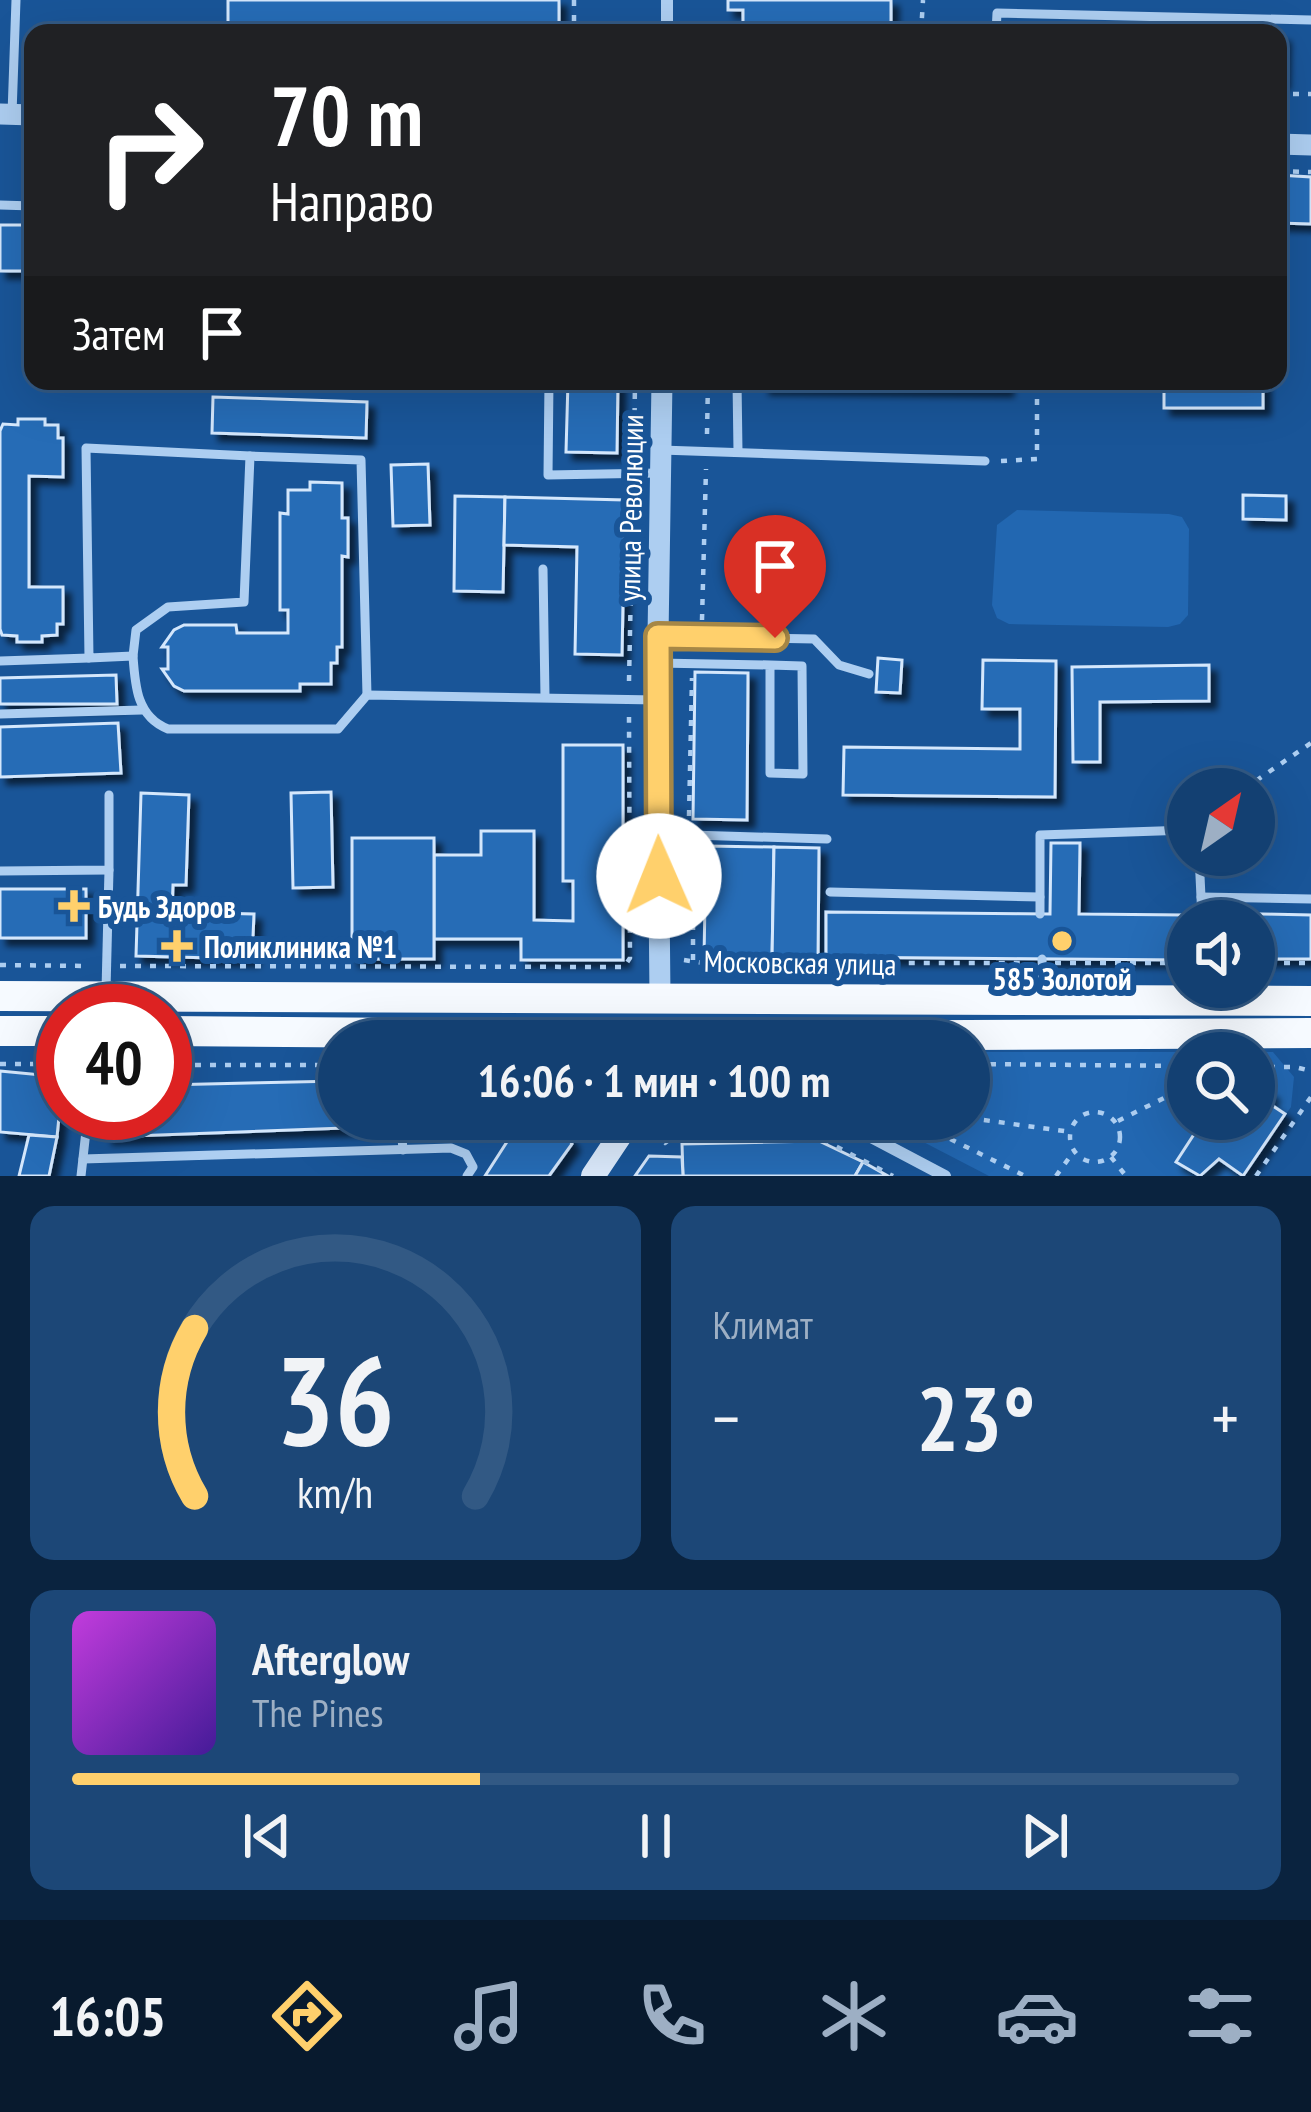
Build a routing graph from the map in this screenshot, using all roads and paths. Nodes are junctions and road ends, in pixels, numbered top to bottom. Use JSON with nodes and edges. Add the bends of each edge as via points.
{"nodes":[{"id":1,"x":16,"y":0,"type":"edge"},
{"id":2,"x":997,"y":0,"type":"edge"},
{"id":3,"x":997,"y":13,"type":"junction"},
{"id":4,"x":1311,"y":20,"type":"edge"},
{"id":5,"x":996,"y":24,"type":"edge"},
{"id":6,"x":15,"y":114,"type":"edge"},
{"id":7,"x":549,"y":390,"type":"edge"},
{"id":8,"x":635,"y":390,"type":"edge"},
{"id":9,"x":662,"y":390,"type":"edge"},
{"id":10,"x":737,"y":390,"type":"edge"},
{"id":11,"x":1037,"y":390,"type":"edge"},
{"id":12,"x":738,"y":452,"type":"junction"},
{"id":13,"x":250,"y":456,"type":"junction"},
{"id":14,"x":985,"y":461,"type":"joint"},
{"id":15,"x":661,"y":462,"type":"junction"},
{"id":16,"x":633,"y":473,"type":"junction"},
{"id":17,"x":543,"y":569,"type":"dead end"},
{"id":18,"x":658,"y":636,"type":"junction"},
{"id":19,"x":133,"y":656,"type":"junction"},
{"id":20,"x":89,"y":658,"type":"junction"},
{"id":21,"x":0,"y":661,"type":"edge"},
{"id":22,"x":658,"y":663,"type":"junction"},
{"id":23,"x":770,"y":664,"type":"junction"},
{"id":24,"x":869,"y":674,"type":"dead end"},
{"id":25,"x":367,"y":695,"type":"junction"},
{"id":26,"x":545,"y":697,"type":"junction"},
{"id":27,"x":628,"y":699,"type":"junction"},
{"id":28,"x":657,"y":700,"type":"junction"},
{"id":29,"x":142,"y":710,"type":"junction"},
{"id":30,"x":0,"y":713,"type":"edge"},
{"id":31,"x":1311,"y":743,"type":"edge"},
{"id":32,"x":1275,"y":768,"type":"edge"},
{"id":33,"x":109,"y":796,"type":"dead end"},
{"id":34,"x":1167,"y":831,"type":"edge"},
{"id":35,"x":658,"y":834,"type":"junction"},
{"id":36,"x":827,"y":839,"type":"dead end"},
{"id":37,"x":110,"y":870,"type":"junction"},
{"id":38,"x":0,"y":871,"type":"edge"},
{"id":39,"x":1200,"y":876,"type":"edge"},
{"id":40,"x":830,"y":892,"type":"dead end"},
{"id":41,"x":1040,"y":897,"type":"junction"},
{"id":42,"x":1201,"y":897,"type":"junction"},
{"id":43,"x":1311,"y":899,"type":"edge"},
{"id":44,"x":1201,"y":900,"type":"edge"},
{"id":45,"x":1040,"y":914,"type":"dead end"},
{"id":46,"x":630,"y":958,"type":"junction"},
{"id":47,"x":659,"y":960,"type":"junction"},
{"id":48,"x":1042,"y":961,"type":"junction"},
{"id":49,"x":1167,"y":963,"type":"edge"},
{"id":50,"x":1275,"y":963,"type":"edge"},
{"id":51,"x":1311,"y":963,"type":"edge"},
{"id":52,"x":0,"y":965,"type":"edge"},
{"id":53,"x":106,"y":981,"type":"junction"},
{"id":54,"x":1167,"y":995,"type":"edge"},
{"id":55,"x":0,"y":996,"type":"edge"},
{"id":56,"x":660,"y":996,"type":"junction"},
{"id":57,"x":1275,"y":999,"type":"edge"},
{"id":58,"x":1042,"y":1000,"type":"junction"},
{"id":59,"x":1311,"y":1001,"type":"edge"},
{"id":60,"x":660,"y":1020,"type":"edge"},
{"id":61,"x":0,"y":1031,"type":"edge"},
{"id":62,"x":36,"y":1031,"type":"edge"},
{"id":63,"x":192,"y":1032,"type":"edge"},
{"id":64,"x":1311,"y":1034,"type":"edge"},
{"id":65,"x":318,"y":1035,"type":"edge"},
{"id":66,"x":990,"y":1037,"type":"edge"},
{"id":67,"x":0,"y":1064,"type":"edge"},
{"id":68,"x":36,"y":1064,"type":"edge"},
{"id":69,"x":990,"y":1064,"type":"edge"},
{"id":70,"x":192,"y":1065,"type":"edge"},
{"id":71,"x":318,"y":1065,"type":"edge"},
{"id":72,"x":1167,"y":1066,"type":"edge"},
{"id":73,"x":1275,"y":1068,"type":"edge"},
{"id":74,"x":1311,"y":1071,"type":"edge"},
{"id":75,"x":1167,"y":1097,"type":"edge"},
{"id":76,"x":1311,"y":1097,"type":"edge"},
{"id":77,"x":990,"y":1121,"type":"edge"},
{"id":78,"x":1116,"y":1123,"type":"junction"},
{"id":79,"x":1071,"y":1132,"type":"junction"},
{"id":80,"x":85,"y":1140,"type":"edge"},
{"id":81,"x":402,"y":1140,"type":"edge"},
{"id":82,"x":617,"y":1140,"type":"edge"},
{"id":83,"x":824,"y":1140,"type":"edge"},
{"id":84,"x":878,"y":1140,"type":"edge"},
{"id":85,"x":952,"y":1140,"type":"edge"},
{"id":86,"x":403,"y":1150,"type":"junction"},
{"id":87,"x":1074,"y":1151,"type":"junction"},
{"id":88,"x":1111,"y":1156,"type":"junction"},
{"id":89,"x":83,"y":1159,"type":"junction"},
{"id":90,"x":81,"y":1176,"type":"edge"},
{"id":91,"x":467,"y":1176,"type":"edge"},
{"id":92,"x":593,"y":1176,"type":"edge"},
{"id":93,"x":893,"y":1176,"type":"edge"},
{"id":94,"x":945,"y":1176,"type":"edge"},
{"id":95,"x":1025,"y":1176,"type":"edge"},
{"id":96,"x":1056,"y":1176,"type":"edge"},
{"id":97,"x":1126,"y":1176,"type":"edge"},
{"id":98,"x":1256,"y":1176,"type":"edge"}],
"edges":[{"from":1,"to":6,"type":"lane"},
{"from":2,"to":3,"type":"lane"},
{"from":3,"to":4,"type":"lane"},
{"from":3,"to":5,"type":"lane"},
{"from":7,"to":16,"type":"lane","via":[[548,475]]},
{"from":8,"to":16,"type":"path"},
{"from":9,"to":15,"type":"street","name":"улица Революции"},
{"from":10,"to":12,"type":"lane"},
{"from":11,"to":14,"type":"path","via":[[1037,460]]},
{"from":12,"to":14,"type":"lane"},
{"from":12,"to":15,"type":"lane"},
{"from":13,"to":19,"type":"lane","via":[[244,602],[168,607],[136,630]]},
{"from":13,"to":20,"type":"lane","via":[[86,448]]},
{"from":13,"to":25,"type":"lane","via":[[361,460]]},
{"from":15,"to":16,"type":"lane"},
{"from":15,"to":18,"type":"street","name":"улица Революции"},
{"from":16,"to":27,"type":"path"},
{"from":17,"to":26,"type":"lane"},
{"from":18,"to":22,"type":"street","name":"улица Революции"},
{"from":18,"to":24,"type":"lane","via":[[814,639],[839,665]]},
{"from":19,"to":20,"type":"lane"},
{"from":19,"to":29,"type":"lane"},
{"from":20,"to":21,"type":"lane"},
{"from":22,"to":23,"type":"lane"},
{"from":22,"to":28,"type":"street","name":"улица Революции"},
{"from":23,"to":23,"type":"lane","via":[[770,773],[802,774],[802,666]]},
{"from":25,"to":26,"type":"lane"},
{"from":25,"to":29,"type":"lane","via":[[338,729],[168,729]]},
{"from":26,"to":27,"type":"lane"},
{"from":27,"to":28,"type":"lane"},
{"from":27,"to":46,"type":"path"},
{"from":28,"to":35,"type":"street","name":"улица Революции"},
{"from":29,"to":30,"type":"lane"},
{"from":31,"to":32,"type":"path"},
{"from":33,"to":37,"type":"lane"},
{"from":34,"to":41,"type":"lane","via":[[1040,835]]},
{"from":35,"to":36,"type":"lane"},
{"from":35,"to":47,"type":"street","name":"улица Революции"},
{"from":37,"to":38,"type":"lane"},
{"from":37,"to":53,"type":"lane"},
{"from":39,"to":42,"type":"lane"},
{"from":40,"to":41,"type":"lane"},
{"from":41,"to":45,"type":"lane"},
{"from":42,"to":43,"type":"lane"},
{"from":42,"to":44,"type":"lane"},
{"from":46,"to":47,"type":"path"},
{"from":46,"to":53,"type":"path","via":[[624,967]]},
{"from":47,"to":48,"type":"path"},
{"from":47,"to":56,"type":"street","name":"улица Революции"},
{"from":48,"to":49,"type":"path"},
{"from":48,"to":58,"type":"lane"},
{"from":50,"to":51,"type":"path"},
{"from":52,"to":53,"type":"path"},
{"from":53,"to":55,"type":"main road","name":"Московская улица"},
{"from":53,"to":56,"type":"main road","name":"Московская улица"},
{"from":54,"to":58,"type":"main road","name":"Московская улица"},
{"from":56,"to":58,"type":"main road","name":"Московская улица"},
{"from":56,"to":60,"type":"main road"},
{"from":57,"to":59,"type":"main road","name":"Московская улица"},
{"from":61,"to":62,"type":"main road"},
{"from":63,"to":65,"type":"main road"},
{"from":64,"to":66,"type":"main road"},
{"from":67,"to":68,"type":"path"},
{"from":69,"to":72,"type":"path"},
{"from":70,"to":71,"type":"path"},
{"from":73,"to":74,"type":"path"},
{"from":75,"to":78,"type":"path"},
{"from":76,"to":98,"type":"path"},
{"from":77,"to":79,"type":"path"},
{"from":78,"to":79,"type":"path","via":[[1089,1112]]},
{"from":78,"to":88,"type":"path","via":[[1120,1142]]},
{"from":79,"to":87,"type":"path"},
{"from":80,"to":89,"type":"lane"},
{"from":81,"to":86,"type":"lane"},
{"from":82,"to":92,"type":"main road"},
{"from":83,"to":93,"type":"path"},
{"from":84,"to":94,"type":"street"},
{"from":85,"to":95,"type":"path"},
{"from":86,"to":89,"type":"lane"},
{"from":86,"to":91,"type":"lane","via":[[452,1148],[473,1167]]},
{"from":87,"to":88,"type":"path","via":[[1095,1162]]},
{"from":87,"to":96,"type":"path"},
{"from":88,"to":97,"type":"path"},
{"from":89,"to":90,"type":"lane"}]}
